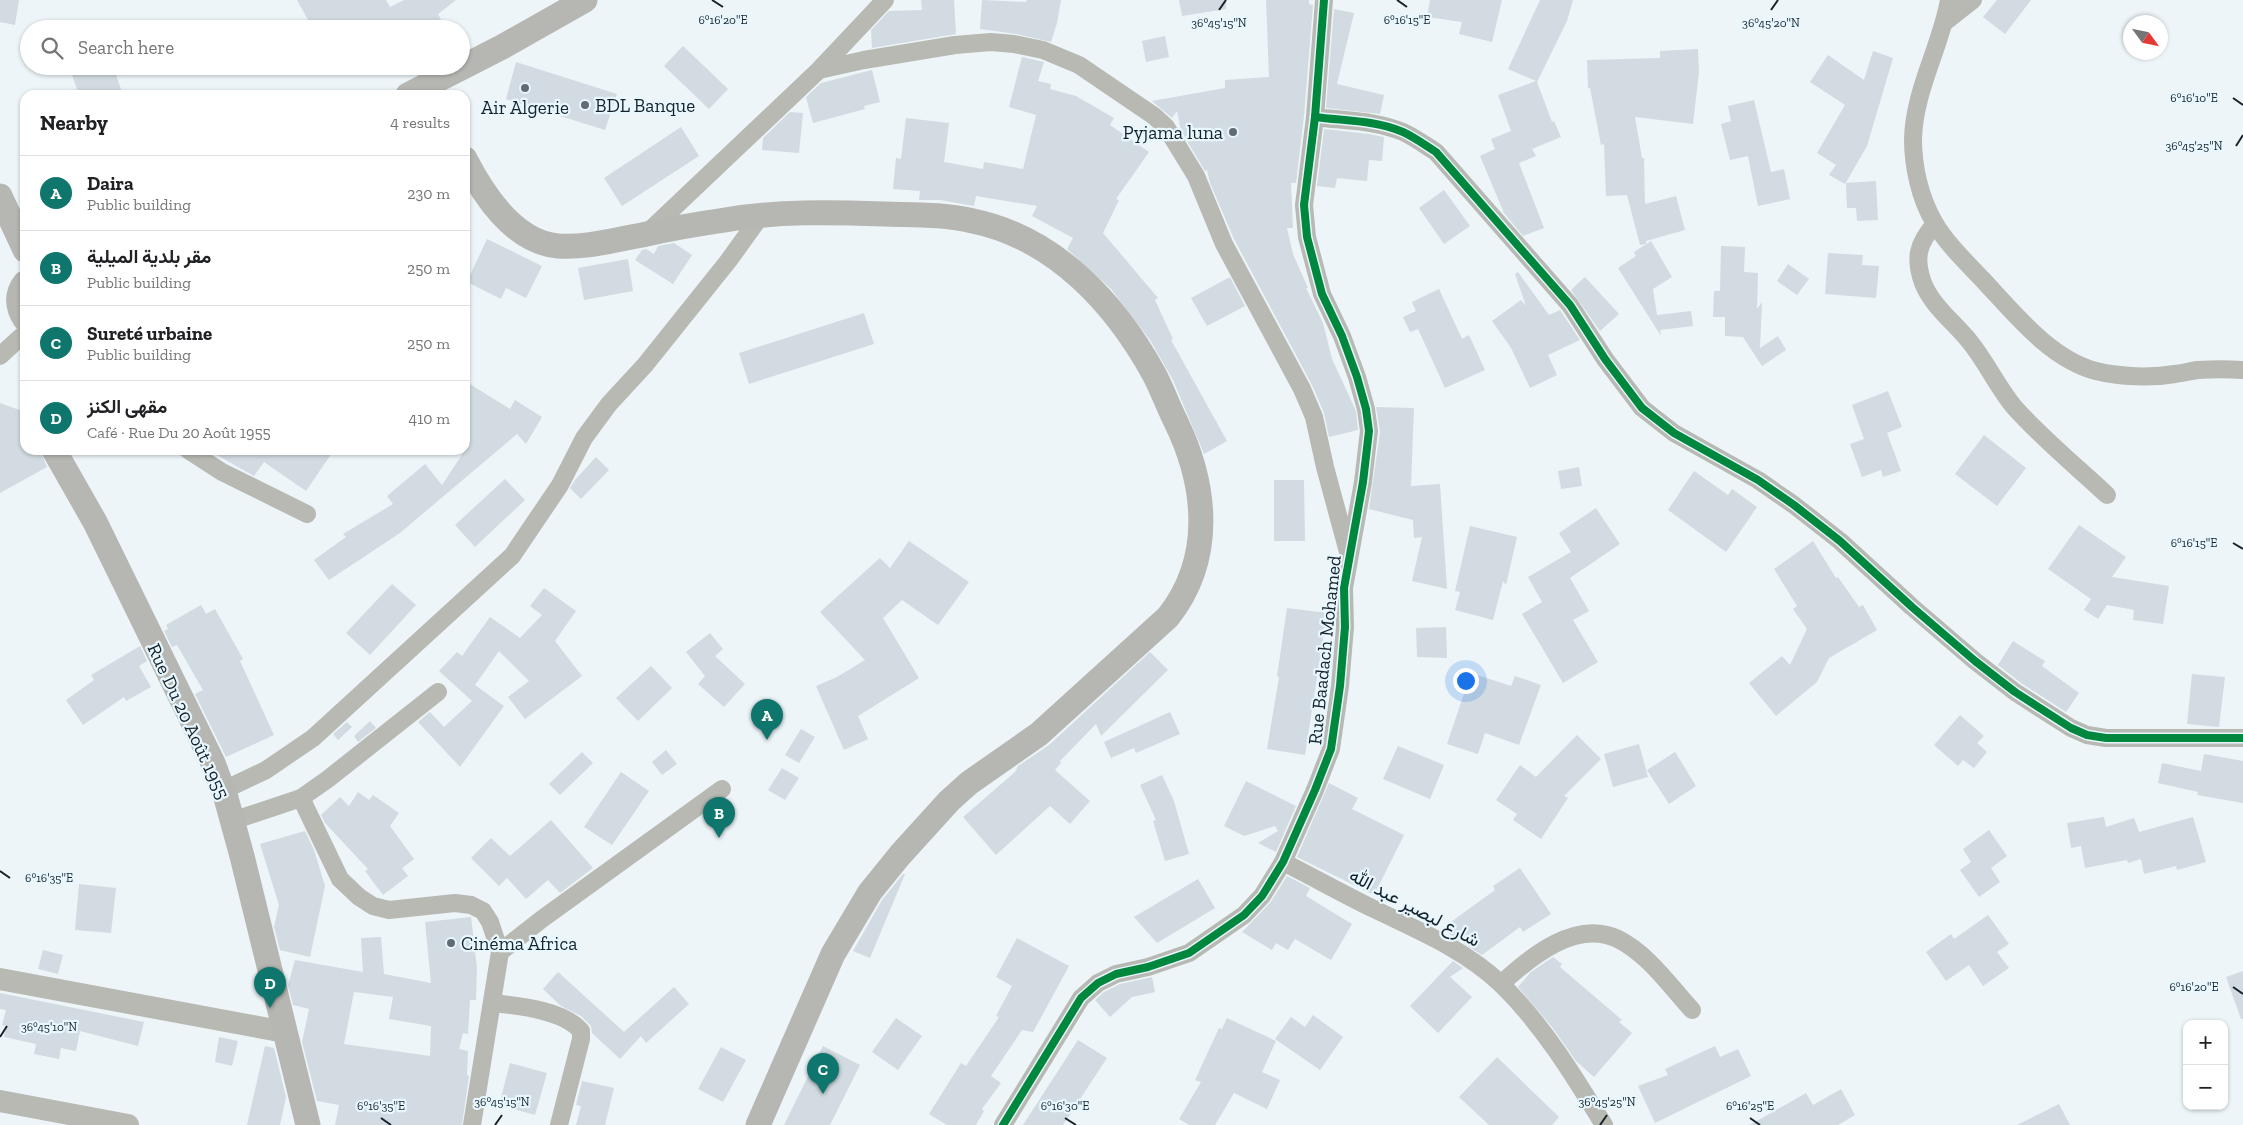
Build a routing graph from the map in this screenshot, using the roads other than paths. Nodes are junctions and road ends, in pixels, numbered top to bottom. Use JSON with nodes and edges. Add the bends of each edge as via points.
{"nodes":[{"id":1,"x":585,"y":0,"type":"edge"},
{"id":2,"x":885,"y":0,"type":"edge"},
{"id":3,"x":1324,"y":0,"type":"edge"},
{"id":4,"x":1949,"y":0,"type":"edge"},
{"id":5,"x":1973,"y":0,"type":"edge"},
{"id":6,"x":1945,"y":22,"type":"junction"},
{"id":7,"x":470,"y":66,"type":"edge"},
{"id":8,"x":819,"y":70,"type":"junction"},
{"id":9,"x":456,"y":75,"type":"edge"},
{"id":10,"x":433,"y":89,"type":"edge"},
{"id":11,"x":1314,"y":117,"type":"junction"},
{"id":12,"x":470,"y":168,"type":"edge"},
{"id":13,"x":1,"y":201,"type":"edge"},
{"id":14,"x":762,"y":214,"type":"junction"},
{"id":15,"x":1935,"y":224,"type":"junction"},
{"id":16,"x":646,"y":234,"type":"junction"},
{"id":17,"x":20,"y":240,"type":"edge"},
{"id":18,"x":20,"y":292,"type":"edge"},
{"id":19,"x":20,"y":308,"type":"edge"},
{"id":20,"x":0,"y":309,"type":"edge"},
{"id":21,"x":20,"y":318,"type":"edge"},
{"id":22,"x":20,"y":338,"type":"edge"},
{"id":23,"x":0,"y":356,"type":"edge"},
{"id":24,"x":2243,"y":370,"type":"edge"},
{"id":25,"x":57,"y":455,"type":"edge"},
{"id":26,"x":196,"y":455,"type":"edge"},
{"id":27,"x":2107,"y":495,"type":"dead end"},
{"id":28,"x":307,"y":514,"type":"dead end"},
{"id":29,"x":1350,"y":557,"type":"junction"},
{"id":30,"x":438,"y":692,"type":"dead end"},
{"id":31,"x":2243,"y":738,"type":"edge"},
{"id":32,"x":722,"y":789,"type":"dead end"},
{"id":33,"x":224,"y":790,"type":"junction"},
{"id":34,"x":301,"y":798,"type":"junction"},
{"id":35,"x":232,"y":821,"type":"junction"},
{"id":36,"x":1283,"y":862,"type":"junction"},
{"id":37,"x":500,"y":952,"type":"junction"},
{"id":38,"x":0,"y":979,"type":"edge"},
{"id":39,"x":1501,"y":984,"type":"junction"},
{"id":40,"x":493,"y":1003,"type":"junction"},
{"id":41,"x":1692,"y":1010,"type":"dead end"},
{"id":42,"x":285,"y":1032,"type":"junction"},
{"id":43,"x":0,"y":1101,"type":"edge"},
{"id":44,"x":128,"y":1125,"type":"edge"},
{"id":45,"x":308,"y":1125,"type":"edge"},
{"id":46,"x":472,"y":1125,"type":"edge"},
{"id":47,"x":559,"y":1125,"type":"edge"},
{"id":48,"x":758,"y":1125,"type":"edge"},
{"id":49,"x":1003,"y":1125,"type":"edge"},
{"id":50,"x":1604,"y":1125,"type":"edge"}],
"edges":[{"from":1,"to":7,"type":"main road"},
{"from":2,"to":8,"type":"street"},
{"from":3,"to":11,"type":"street","name":"Rue Baadach Mohamed"},
{"from":4,"to":6,"type":"street"},
{"from":5,"to":6,"type":"street"},
{"from":6,"to":15,"type":"street","via":[[1914,125],[1916,171]]},
{"from":8,"to":16,"type":"street"},
{"from":8,"to":29,"type":"street","name":"Rue Baadach Mohamed","via":[[955,45],[1014,44],[1043,50],[1079,65],[1166,126],[1196,176],[1224,244],[1314,417]]},
{"from":9,"to":10,"type":"main road"},
{"from":11,"to":29,"type":"street","name":"Rue Baadach Mohamed","via":[[1304,204],[1307,237],[1322,294],[1342,336],[1366,409],[1369,432]]},
{"from":11,"to":31,"type":"street","via":[[1366,122],[1395,129],[1436,152],[1570,305],[1642,408],[1674,433],[1758,480],[1794,505],[1840,541],[1975,661],[2049,715],[2087,735],[2106,738]]},
{"from":12,"to":16,"type":"main road","via":[[491,204],[504,218],[537,240],[556,246],[591,245]]},
{"from":13,"to":17,"type":"main road"},
{"from":14,"to":16,"type":"main road"},
{"from":14,"to":33,"type":"street","via":[[729,260],[584,438],[560,484],[512,556],[313,738],[266,770]]},
{"from":14,"to":48,"type":"main road","via":[[804,211],[868,213],[943,216],[974,221],[1024,239],[1072,269],[1116,314],[1154,374],[1182,434],[1191,462],[1202,533],[1191,581],[1182,600],[1168,617],[1039,734],[969,783],[927,824],[870,892],[834,954]]},
{"from":15,"to":24,"type":"street","via":[[1967,263],[2032,330],[2056,351],[2079,364],[2096,371],[2144,376]]},
{"from":15,"to":27,"type":"street","via":[[1920,243],[1918,255],[1921,277],[1929,294],[1970,342],[2015,408]]},
{"from":18,"to":19,"type":"main road"},
{"from":20,"to":21,"type":"main road"},
{"from":22,"to":23,"type":"street"},
{"from":25,"to":33,"type":"main road","name":"Rue Du 20 Août 1955","via":[[95,522]]},
{"from":26,"to":28,"type":"street","via":[[222,472]]},
{"from":29,"to":36,"type":"street","name":"Rue Baadach Mohamed","via":[[1344,588],[1345,627],[1331,749]]},
{"from":30,"to":34,"type":"street"},
{"from":32,"to":37,"type":"street","via":[[542,918]]},
{"from":33,"to":35,"type":"main road","name":"Rue Du 20 Août 1955"},
{"from":34,"to":35,"type":"street"},
{"from":34,"to":37,"type":"street","via":[[340,879],[359,897],[388,910],[455,903],[471,905],[483,911],[490,922]]},
{"from":35,"to":42,"type":"main road","name":"Rue Du 20 Août 1955"},
{"from":36,"to":39,"type":"street","name":"شارع لبصير عبد الله","via":[[1432,936],[1476,963]]},
{"from":36,"to":49,"type":"street","name":"Rue Baadach Mohamed","via":[[1262,896],[1224,930],[1189,953],[1116,974],[1098,983],[1081,998]]},
{"from":37,"to":40,"type":"street"},
{"from":38,"to":42,"type":"street"},
{"from":39,"to":41,"type":"street","via":[[1524,962],[1548,947],[1587,934],[1602,934],[1618,939],[1636,951]]},
{"from":39,"to":50,"type":"street","name":"شارع لبصير عبد الله","via":[[1552,1043]]},
{"from":40,"to":46,"type":"street"},
{"from":40,"to":47,"type":"street","via":[[551,1014],[570,1021],[581,1031]]},
{"from":42,"to":45,"type":"main road","name":"Rue Du 20 Août 1955"},
{"from":43,"to":44,"type":"street"}]}
